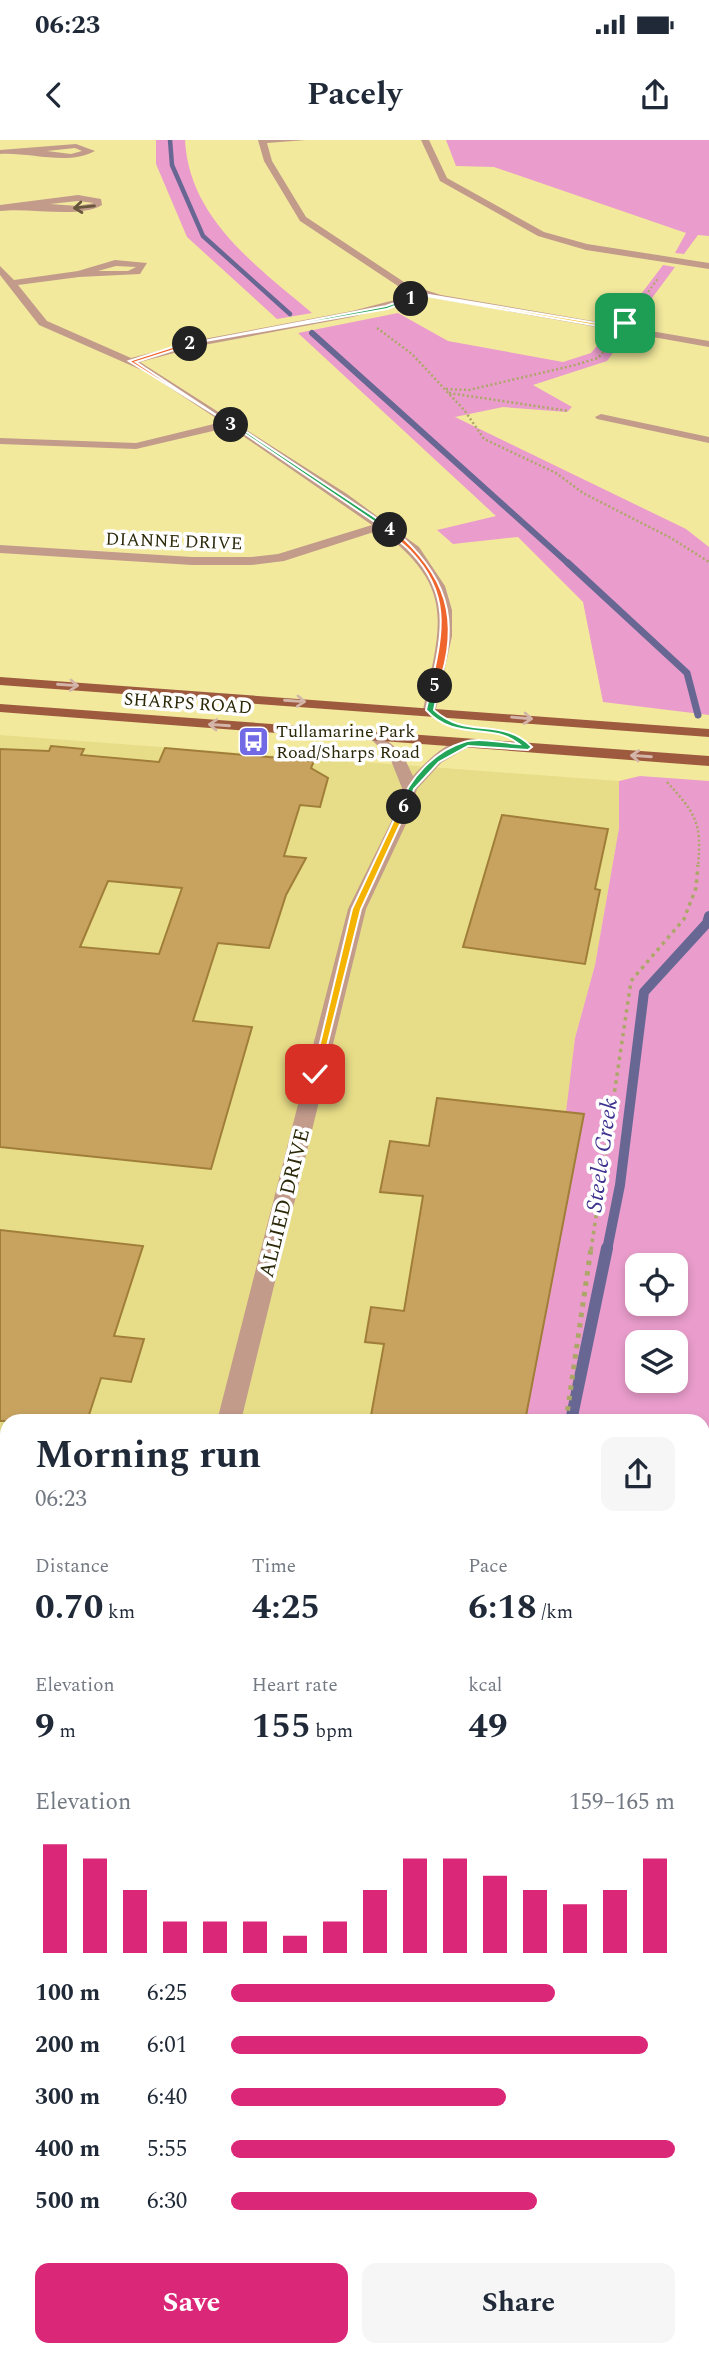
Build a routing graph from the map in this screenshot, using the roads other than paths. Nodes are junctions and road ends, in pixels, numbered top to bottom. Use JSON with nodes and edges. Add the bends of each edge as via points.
{"nodes":[{"id":1,"x":302,"y":140,"type":"edge"},
{"id":2,"x":425,"y":140,"type":"edge"},
{"id":3,"x":262,"y":141,"type":"edge"},
{"id":4,"x":28,"y":151,"type":"junction"},
{"id":5,"x":0,"y":152,"type":"edge"},
{"id":6,"x":24,"y":205,"type":"junction"},
{"id":7,"x":0,"y":208,"type":"edge"},
{"id":8,"x":709,"y":266,"type":"edge"},
{"id":9,"x":0,"y":269,"type":"edge"},
{"id":10,"x":79,"y":274,"type":"junction"},
{"id":11,"x":10,"y":283,"type":"junction"},
{"id":12,"x":425,"y":295,"type":"junction"},
{"id":13,"x":709,"y":344,"type":"edge"},
{"id":14,"x":132,"y":361,"type":"junction"},
{"id":15,"x":601,"y":417,"type":"dead end"},
{"id":16,"x":230,"y":424,"type":"junction"},
{"id":17,"x":709,"y":440,"type":"edge"},
{"id":18,"x":0,"y":441,"type":"edge"},
{"id":19,"x":384,"y":525,"type":"junction"},
{"id":20,"x":0,"y":548,"type":"edge"},
{"id":21,"x":0,"y":681,"type":"edge"},
{"id":22,"x":0,"y":708,"type":"edge"},
{"id":23,"x":430,"y":710,"type":"junction"},
{"id":24,"x":709,"y":733,"type":"edge"},
{"id":25,"x":377,"y":737,"type":"junction"},
{"id":26,"x":467,"y":743,"type":"junction"},
{"id":27,"x":528,"y":747,"type":"junction"},
{"id":28,"x":709,"y":761,"type":"edge"},
{"id":29,"x":410,"y":788,"type":"junction"},
{"id":30,"x":231,"y":1414,"type":"edge"}],
"edges":[{"from":1,"to":3,"type":"street"},
{"from":2,"to":8,"type":"street","via":[[443,179],[541,234],[574,245]]},
{"from":3,"to":12,"type":"street","via":[[268,161],[303,219],[394,280]]},
{"from":4,"to":4,"type":"street","via":[[76,146],[91,151],[71,156]]},
{"from":4,"to":5,"type":"street"},
{"from":6,"to":6,"type":"street","one_way":true,"via":[[78,198],[98,201],[98,205],[78,209]]},
{"from":6,"to":7,"type":"street"},
{"from":9,"to":11,"type":"street"},
{"from":10,"to":10,"type":"street","via":[[115,263],[144,265],[128,274]]},
{"from":10,"to":11,"type":"street"},
{"from":11,"to":14,"type":"street","via":[[43,323]]},
{"from":12,"to":13,"type":"street"},
{"from":12,"to":14,"type":"street","via":[[387,307],[186,344]]},
{"from":14,"to":16,"type":"street"},
{"from":15,"to":17,"type":"street"},
{"from":16,"to":18,"type":"street","via":[[136,446]]},
{"from":16,"to":19,"type":"street"},
{"from":19,"to":20,"type":"street","name":"DIANNE DRIVE","via":[[279,558],[251,561]]},
{"from":19,"to":23,"type":"street","via":[[414,550],[427,568],[445,610],[445,635]]},
{"from":21,"to":23,"type":"main road","name":"SHARPS ROAD","one_way":true},
{"from":25,"to":22,"type":"main road","name":"SHARPS ROAD","one_way":true},
{"from":23,"to":24,"type":"main road","name":"SHARPS ROAD","one_way":true},
{"from":23,"to":27,"type":"main road","via":[[458,729],[511,733]]},
{"from":25,"to":26,"type":"main road","name":"SHARPS ROAD"},
{"from":25,"to":29,"type":"street","via":[[397,756]]},
{"from":26,"to":27,"type":"main road","name":"SHARPS ROAD"},
{"from":26,"to":29,"type":"street","name":"ALLIED DRIVE","via":[[436,760]]},
{"from":28,"to":27,"type":"main road","name":"SHARPS ROAD","one_way":true},
{"from":29,"to":30,"type":"street","name":"ALLIED DRIVE","via":[[355,916]]}]}
